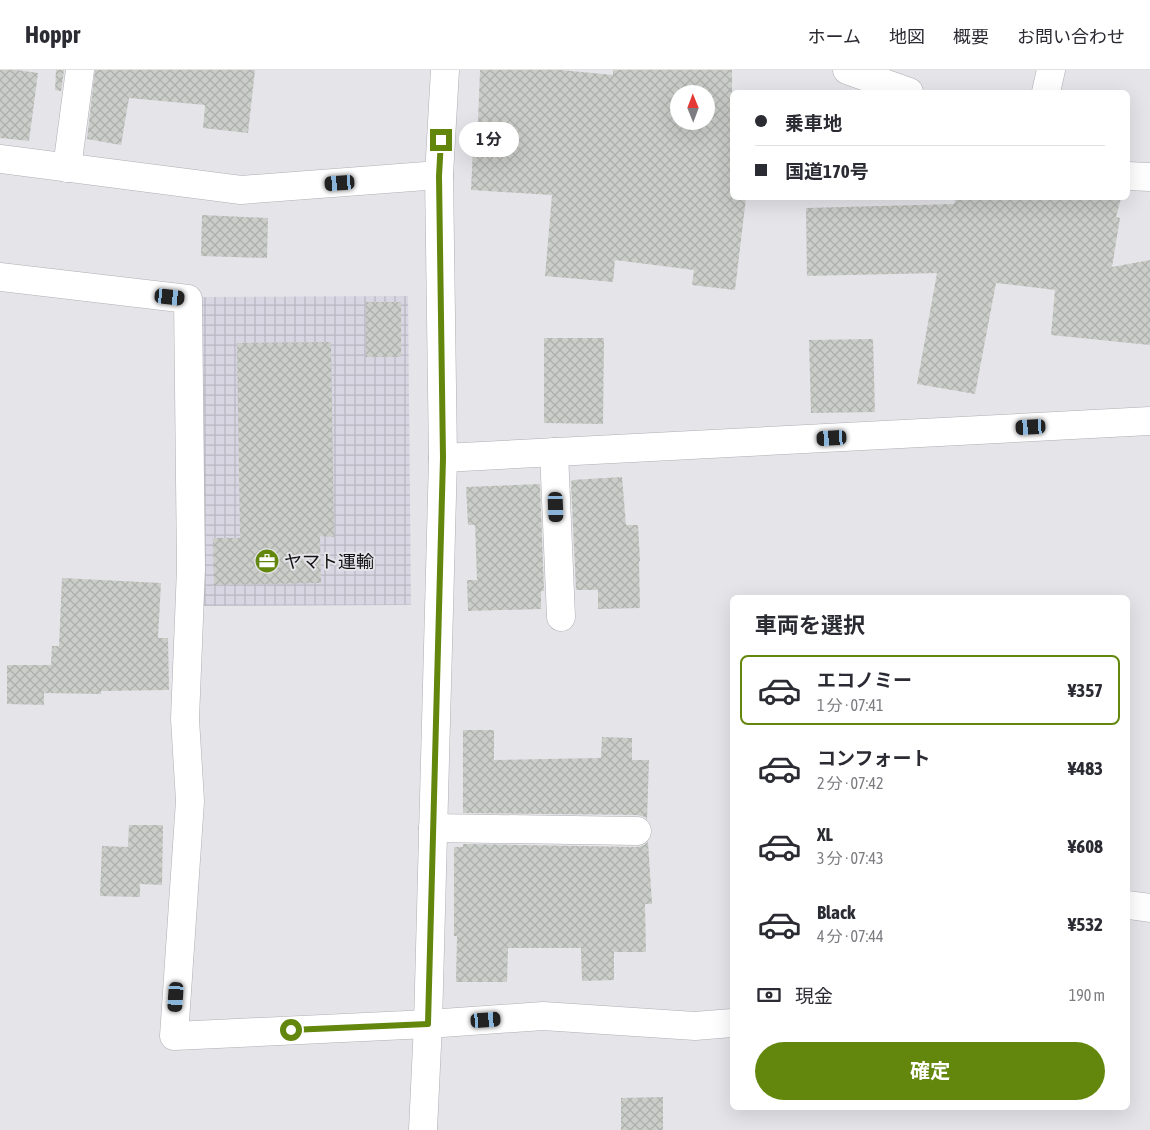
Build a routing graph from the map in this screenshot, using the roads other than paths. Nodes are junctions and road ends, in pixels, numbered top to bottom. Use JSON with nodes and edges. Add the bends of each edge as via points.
{"nodes":[{"id":1,"x":80,"y":70,"type":"edge"},
{"id":2,"x":445,"y":70,"type":"edge"},
{"id":3,"x":847,"y":70,"type":"edge"},
{"id":4,"x":1051,"y":70,"type":"edge"},
{"id":5,"x":903,"y":90,"type":"edge"},
{"id":6,"x":1046,"y":90,"type":"edge"},
{"id":7,"x":0,"y":159,"type":"edge"},
{"id":8,"x":67,"y":168,"type":"junction"},
{"id":9,"x":439,"y":176,"type":"junction"},
{"id":10,"x":1130,"y":176,"type":"edge"},
{"id":11,"x":1150,"y":177,"type":"edge"},
{"id":12,"x":0,"y":278,"type":"edge"},
{"id":13,"x":1150,"y":421,"type":"edge"},
{"id":14,"x":554,"y":452,"type":"junction"},
{"id":15,"x":443,"y":458,"type":"junction"},
{"id":16,"x":561,"y":618,"type":"dead end"},
{"id":17,"x":433,"y":828,"type":"junction"},
{"id":18,"x":637,"y":831,"type":"dead end"},
{"id":19,"x":1130,"y":905,"type":"edge"},
{"id":20,"x":1150,"y":908,"type":"edge"},
{"id":21,"x":730,"y":1023,"type":"edge"},
{"id":22,"x":428,"y":1024,"type":"junction"},
{"id":23,"x":423,"y":1130,"type":"edge"}],
"edges":[{"from":1,"to":8,"type":"main road"},
{"from":2,"to":9,"type":"main road"},
{"from":3,"to":5,"type":"main road"},
{"from":4,"to":6,"type":"main road"},
{"from":7,"to":8,"type":"main road"},
{"from":8,"to":9,"type":"main road","via":[[241,190]]},
{"from":9,"to":15,"type":"main road"},
{"from":10,"to":11,"type":"main road"},
{"from":12,"to":22,"type":"main road","via":[[188,299],[191,568],[185,719],[190,802],[174,1036]]},
{"from":13,"to":14,"type":"main road"},
{"from":14,"to":15,"type":"main road"},
{"from":14,"to":16,"type":"main road"},
{"from":15,"to":17,"type":"main road"},
{"from":17,"to":18,"type":"main road"},
{"from":17,"to":22,"type":"main road"},
{"from":19,"to":20,"type":"main road"},
{"from":21,"to":22,"type":"main road","via":[[695,1026],[543,1016]]},
{"from":22,"to":23,"type":"main road"}]}
